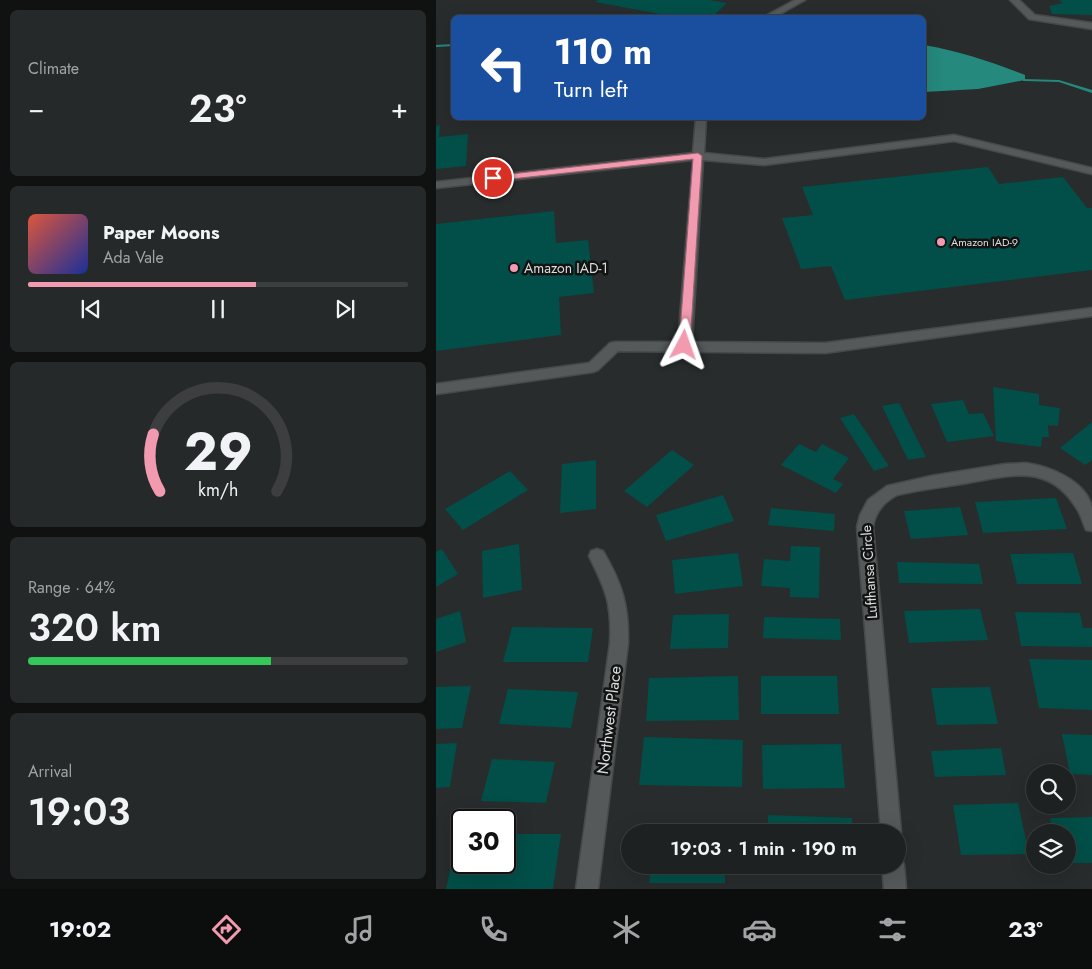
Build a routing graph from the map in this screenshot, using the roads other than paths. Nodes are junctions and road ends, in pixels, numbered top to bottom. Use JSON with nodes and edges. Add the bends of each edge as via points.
{"nodes":[{"id":1,"x":801,"y":0,"type":"edge"},
{"id":2,"x":1014,"y":0,"type":"edge"},
{"id":3,"x":772,"y":15,"type":"edge"},
{"id":4,"x":1092,"y":26,"type":"edge"},
{"id":5,"x":700,"y":120,"type":"edge"},
{"id":6,"x":698,"y":156,"type":"junction"},
{"id":7,"x":1092,"y":171,"type":"edge"},
{"id":8,"x":436,"y":185,"type":"edge"},
{"id":9,"x":1092,"y":312,"type":"edge"},
{"id":10,"x":684,"y":345,"type":"junction"},
{"id":11,"x":436,"y":389,"type":"edge"},
{"id":12,"x":1092,"y":525,"type":"edge"},
{"id":13,"x":597,"y":556,"type":"dead end"},
{"id":14,"x":890,"y":824,"type":"edge"},
{"id":15,"x":894,"y":874,"type":"edge"},
{"id":16,"x":587,"y":889,"type":"edge"},
{"id":17,"x":895,"y":889,"type":"edge"}],
"edges":[{"from":1,"to":3,"type":"street"},
{"from":2,"to":4,"type":"street","via":[[1032,17]]},
{"from":5,"to":6,"type":"street"},
{"from":6,"to":7,"type":"street","via":[[764,162],[954,138]]},
{"from":6,"to":8,"type":"street"},
{"from":6,"to":10,"type":"street"},
{"from":9,"to":10,"type":"street","via":[[825,348]]},
{"from":10,"to":11,"type":"street","via":[[615,346],[593,368]]},
{"from":12,"to":14,"type":"street","name":"Lufthansa Circle","via":[[1078,496],[1066,484],[1052,476],[1026,469],[893,490],[872,506],[865,527]]},
{"from":13,"to":16,"type":"street","name":"Northwest Place","via":[[614,588],[620,615]]},
{"from":15,"to":17,"type":"street"}]}
